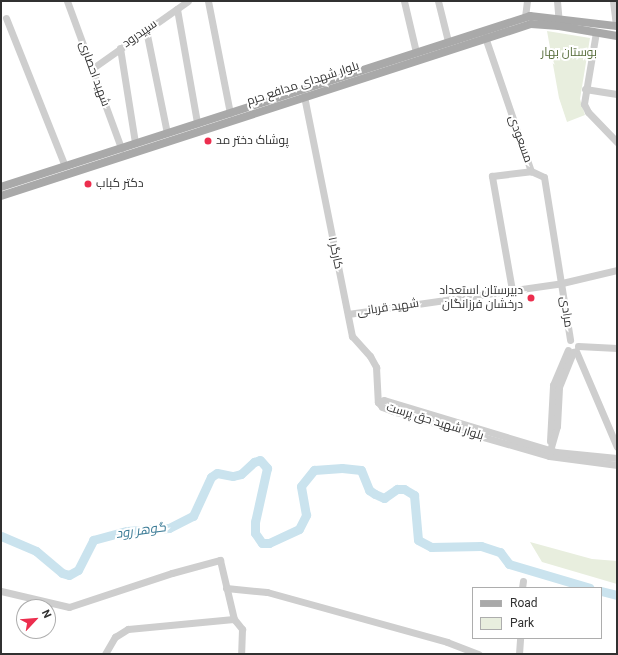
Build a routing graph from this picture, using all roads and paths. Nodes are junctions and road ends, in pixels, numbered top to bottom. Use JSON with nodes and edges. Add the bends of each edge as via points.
{"nodes":[{"id":1,"x":67,"y":1,"type":"edge"},
{"id":2,"x":188,"y":1,"type":"edge"},
{"id":3,"x":208,"y":1,"type":"edge"},
{"id":4,"x":404,"y":1,"type":"edge"},
{"id":5,"x":438,"y":1,"type":"edge"},
{"id":6,"x":527,"y":1,"type":"edge"},
{"id":7,"x":557,"y":1,"type":"edge"},
{"id":8,"x":613,"y":1,"type":"edge"},
{"id":9,"x":177,"y":9,"type":"junction"},
{"id":10,"x":525,"y":17,"type":"junction"},
{"id":11,"x":6,"y":18,"type":"dead end"},
{"id":12,"x":557,"y":18,"type":"junction"},
{"id":13,"x":616,"y":26,"type":"edge"},
{"id":14,"x":146,"y":30,"type":"junction"},
{"id":15,"x":596,"y":32,"type":"junction"},
{"id":16,"x":617,"y":36,"type":"edge"},
{"id":17,"x":485,"y":37,"type":"junction"},
{"id":18,"x":448,"y":41,"type":"junction"},
{"id":19,"x":120,"y":48,"type":"junction"},
{"id":20,"x":416,"y":52,"type":"junction"},
{"id":21,"x":93,"y":68,"type":"junction"},
{"id":22,"x":585,"y":89,"type":"junction"},
{"id":23,"x":617,"y":94,"type":"edge"},
{"id":24,"x":304,"y":96,"type":"junction"},
{"id":25,"x":230,"y":112,"type":"junction"},
{"id":26,"x":197,"y":123,"type":"junction"},
{"id":27,"x":167,"y":133,"type":"junction"},
{"id":28,"x":152,"y":142,"type":"junction"},
{"id":29,"x":617,"y":142,"type":"edge"},
{"id":30,"x":135,"y":143,"type":"junction"},
{"id":31,"x":121,"y":148,"type":"junction"},
{"id":32,"x":65,"y":166,"type":"junction"},
{"id":33,"x":531,"y":171,"type":"junction"},
{"id":34,"x":1,"y":187,"type":"edge"},
{"id":35,"x":1,"y":196,"type":"edge"},
{"id":36,"x":617,"y":270,"type":"edge"},
{"id":37,"x":562,"y":283,"type":"junction"},
{"id":38,"x":512,"y":290,"type":"junction"},
{"id":39,"x":348,"y":314,"type":"junction"},
{"id":40,"x":570,"y":340,"type":"junction"},
{"id":41,"x":617,"y":348,"type":"edge"},
{"id":42,"x":574,"y":350,"type":"junction"},
{"id":43,"x":378,"y":402,"type":"joint"},
{"id":44,"x":617,"y":448,"type":"edge"},
{"id":45,"x":550,"y":453,"type":"junction"},
{"id":46,"x":617,"y":458,"type":"edge"},
{"id":47,"x":602,"y":460,"type":"junction"},
{"id":48,"x":617,"y":465,"type":"edge"},
{"id":49,"x":226,"y":588,"type":"junction"},
{"id":50,"x":1,"y":590,"type":"edge"},
{"id":51,"x":234,"y":620,"type":"junction"},
{"id":52,"x":520,"y":639,"type":"edge"},
{"id":53,"x":105,"y":654,"type":"edge"},
{"id":54,"x":241,"y":654,"type":"edge"},
{"id":55,"x":479,"y":654,"type":"edge"},
{"id":56,"x":519,"y":654,"type":"edge"}],
"edges":[{"from":1,"to":21,"type":"street","name":"شهید احصاری"},
{"from":2,"to":9,"type":"street","name":"سپیدرود"},
{"from":3,"to":25,"type":"street"},
{"from":4,"to":20,"type":"street"},
{"from":5,"to":18,"type":"street"},
{"from":6,"to":10,"type":"street"},
{"from":7,"to":12,"type":"street"},
{"from":8,"to":13,"type":"street"},
{"from":9,"to":14,"type":"street","name":"سپیدرود"},
{"from":9,"to":26,"type":"street"},
{"from":10,"to":12,"type":"main road","name":"بلوار شهدای مدافع حرم"},
{"from":10,"to":18,"type":"main road","name":"بلوار شهدای مدافع حرم"},
{"from":11,"to":32,"type":"street"},
{"from":12,"to":13,"type":"main road","name":"بلوار شهدای مدافع حرم"},
{"from":12,"to":15,"type":"main road","name":"بلوار شهدای مدافع حرم"},
{"from":12,"to":17,"type":"main road","name":"بلوار شهدای مدافع حرم"},
{"from":14,"to":19,"type":"street","name":"سپیدرود"},
{"from":14,"to":27,"type":"street"},
{"from":15,"to":16,"type":"main road","name":"بلوار شهدای مدافع حرم"},
{"from":15,"to":22,"type":"street"},
{"from":17,"to":24,"type":"main road","name":"بلوار شهدای مدافع حرم"},
{"from":17,"to":33,"type":"street","name":"مسعودی"},
{"from":18,"to":20,"type":"main road","name":"بلوار شهدای مدافع حرم"},
{"from":19,"to":21,"type":"street","name":"سپیدرود"},
{"from":19,"to":30,"type":"street"},
{"from":20,"to":25,"type":"main road","name":"بلوار شهدای مدافع حرم"},
{"from":21,"to":31,"type":"street","name":"شهید احصاری"},
{"from":22,"to":23,"type":"street"},
{"from":22,"to":29,"type":"street","via":[[584,104],[588,112]]},
{"from":24,"to":28,"type":"main road","name":"بلوار شهدای مدافع حرم"},
{"from":24,"to":39,"type":"street","name":"کارگر ۱"},
{"from":25,"to":26,"type":"main road","name":"بلوار شهدای مدافع حرم"},
{"from":26,"to":27,"type":"main road","name":"بلوار شهدای مدافع حرم"},
{"from":27,"to":28,"type":"main road","name":"بلوار شهدای مدافع حرم"},
{"from":28,"to":30,"type":"main road","name":"بلوار شهدای مدافع حرم"},
{"from":28,"to":35,"type":"main road","name":"بلوار شهدای مدافع حرم"},
{"from":30,"to":31,"type":"main road","name":"بلوار شهدای مدافع حرم"},
{"from":31,"to":32,"type":"main road","name":"بلوار شهدای مدافع حرم"},
{"from":32,"to":34,"type":"main road","name":"بلوار شهدای مدافع حرم"},
{"from":33,"to":37,"type":"street","name":"مسعودی","via":[[544,177]]},
{"from":33,"to":38,"type":"street","via":[[492,176]]},
{"from":36,"to":37,"type":"street","name":"شهید قربانی"},
{"from":37,"to":38,"type":"street","name":"شهید قربانی"},
{"from":37,"to":40,"type":"street","name":"مرادی"},
{"from":38,"to":39,"type":"street","name":"شهید قربانی"},
{"from":39,"to":43,"type":"street","name":"کارگر ۱","via":[[352,336],[376,367]]},
{"from":40,"to":42,"type":"street","via":[[574,340]]},
{"from":40,"to":42,"type":"street","name":"مرادی","via":[[566,343]]},
{"from":41,"to":42,"type":"street"},
{"from":42,"to":44,"type":"street"},
{"from":42,"to":45,"type":"street","via":[[553,385],[555,422]]},
{"from":43,"to":45,"type":"street","name":"بلوار شهید حق پرست","via":[[384,400],[457,426]]},
{"from":45,"to":47,"type":"street","name":"بلوار شهید حق پرست"},
{"from":46,"to":47,"type":"street","name":"بلوار شهید حق پرست"},
{"from":47,"to":48,"type":"street","name":"بلوار شهید حق پرست"},
{"from":49,"to":50,"type":"street","via":[[220,560],[69,607]]},
{"from":49,"to":51,"type":"street"},
{"from":49,"to":55,"type":"street","via":[[268,592],[442,641]]},
{"from":51,"to":53,"type":"street","via":[[128,629],[115,637]]},
{"from":51,"to":54,"type":"street","via":[[242,629]]},
{"from":52,"to":56,"type":"street"}]}
